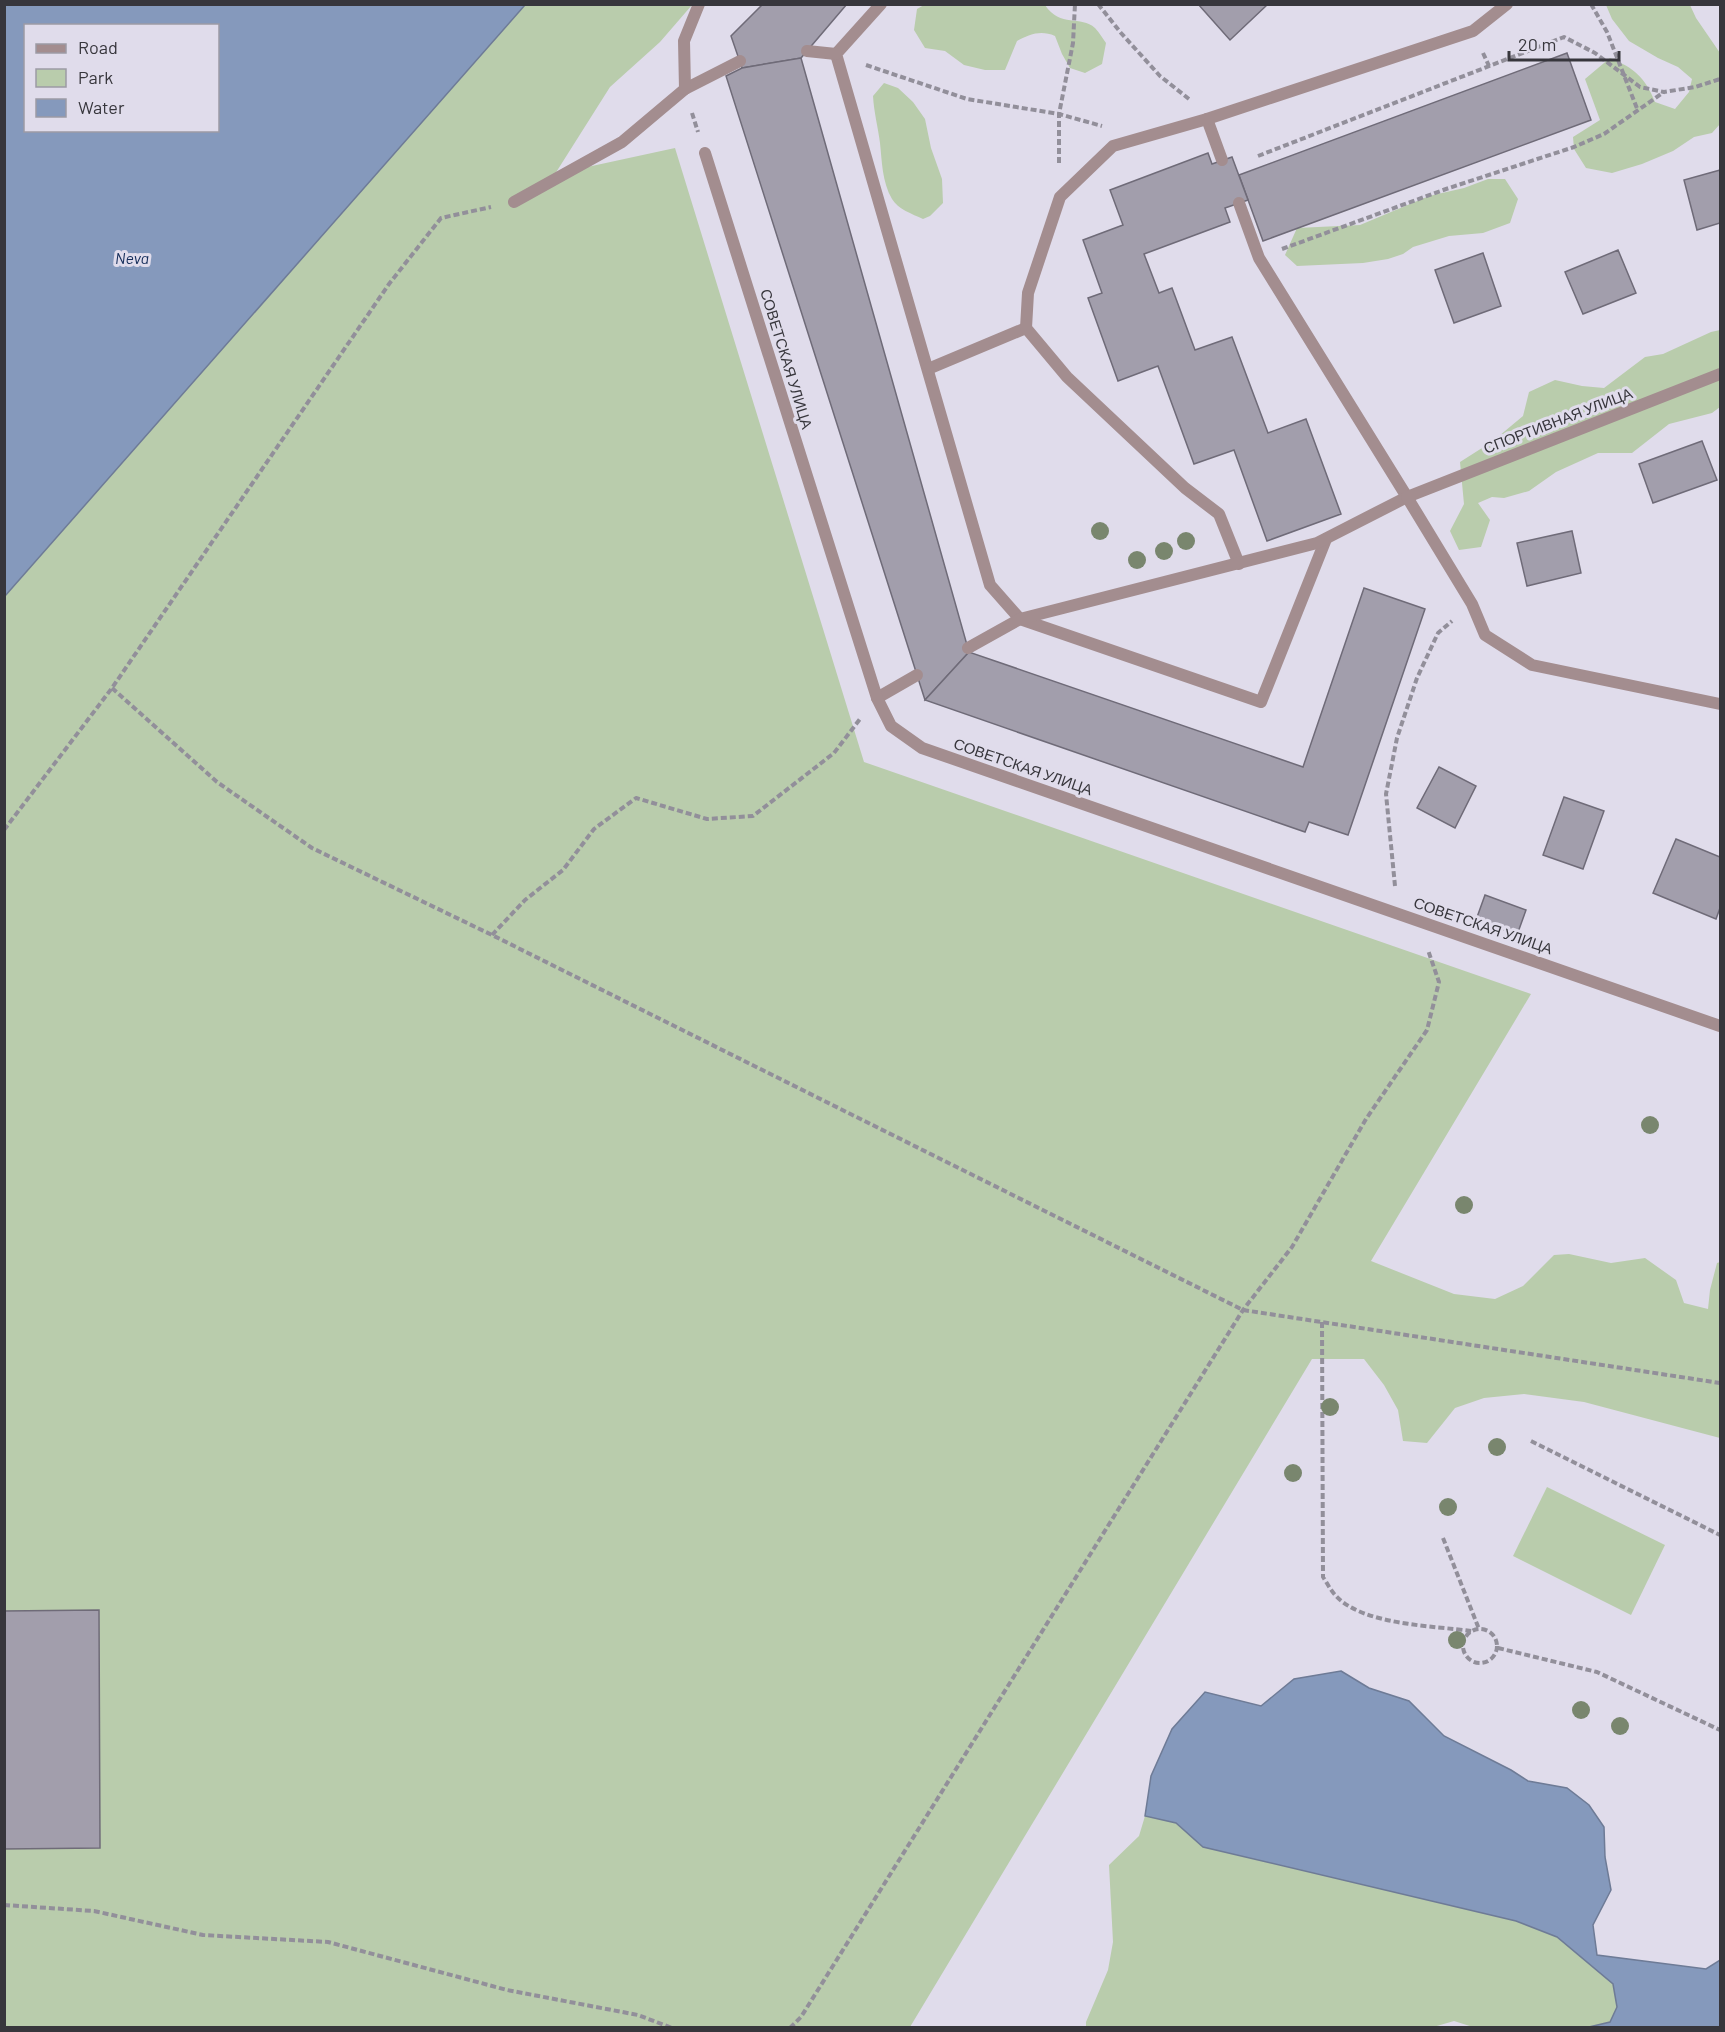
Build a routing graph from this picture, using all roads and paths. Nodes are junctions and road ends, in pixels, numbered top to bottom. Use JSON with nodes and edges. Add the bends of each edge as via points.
{"nodes":[{"id":1,"x":699,"y":4,"type":"edge"},
{"id":2,"x":880,"y":4,"type":"edge"},
{"id":3,"x":1075,"y":4,"type":"edge"},
{"id":4,"x":1098,"y":4,"type":"edge"},
{"id":5,"x":1507,"y":4,"type":"edge"},
{"id":6,"x":1592,"y":4,"type":"edge"},
{"id":7,"x":807,"y":51,"type":"dead end"},
{"id":8,"x":836,"y":54,"type":"junction"},
{"id":9,"x":740,"y":61,"type":"dead end"},
{"id":10,"x":1623,"y":74,"type":"junction"},
{"id":11,"x":1720,"y":79,"type":"edge"},
{"id":12,"x":685,"y":89,"type":"junction"},
{"id":13,"x":1664,"y":92,"type":"junction"},
{"id":14,"x":1638,"y":111,"type":"junction"},
{"id":15,"x":1059,"y":114,"type":"junction"},
{"id":16,"x":1207,"y":119,"type":"junction"},
{"id":17,"x":1132,"y":141,"type":"junction"},
{"id":18,"x":705,"y":153,"type":"dead end"},
{"id":19,"x":1258,"y":156,"type":"dead end"},
{"id":20,"x":1222,"y":160,"type":"dead end"},
{"id":21,"x":1060,"y":197,"type":"junction"},
{"id":22,"x":514,"y":202,"type":"joint"},
{"id":23,"x":1239,"y":203,"type":"dead end"},
{"id":24,"x":1259,"y":258,"type":"junction"},
{"id":25,"x":1026,"y":328,"type":"junction"},
{"id":26,"x":928,"y":369,"type":"junction"},
{"id":27,"x":1720,"y":374,"type":"edge"},
{"id":28,"x":1407,"y":496,"type":"junction"},
{"id":29,"x":1326,"y":539,"type":"junction"},
{"id":30,"x":1239,"y":564,"type":"junction"},
{"id":31,"x":1472,"y":604,"type":"junction"},
{"id":32,"x":1020,"y":619,"type":"junction"},
{"id":33,"x":968,"y":648,"type":"dead end"},
{"id":34,"x":917,"y":675,"type":"dead end"},
{"id":35,"x":112,"y":688,"type":"junction"},
{"id":36,"x":877,"y":698,"type":"junction"},
{"id":37,"x":1720,"y":704,"type":"edge"},
{"id":38,"x":4,"y":830,"type":"edge"},
{"id":39,"x":1397,"y":912,"type":"junction"},
{"id":40,"x":492,"y":935,"type":"junction"},
{"id":41,"x":1426,"y":943,"type":"dead end"},
{"id":42,"x":1720,"y":1026,"type":"edge"},
{"id":43,"x":1243,"y":1310,"type":"junction"},
{"id":44,"x":1322,"y":1322,"type":"junction"},
{"id":45,"x":1720,"y":1383,"type":"edge"},
{"id":46,"x":1531,"y":1441,"type":"dead end"},
{"id":47,"x":1720,"y":1535,"type":"edge"},
{"id":48,"x":1443,"y":1538,"type":"dead end"},
{"id":49,"x":1479,"y":1629,"type":"junction"},
{"id":50,"x":1472,"y":1631,"type":"junction"},
{"id":51,"x":1498,"y":1648,"type":"junction"},
{"id":52,"x":1720,"y":1730,"type":"edge"},
{"id":53,"x":4,"y":1905,"type":"edge"},
{"id":54,"x":672,"y":2028,"type":"edge"},
{"id":55,"x":790,"y":2028,"type":"edge"}],
"edges":[{"from":1,"to":12,"type":"street","via":[[684,41]]},
{"from":2,"to":8,"type":"street"},
{"from":3,"to":15,"type":"path","via":[[1073,43]]},
{"from":4,"to":16,"type":"path","via":[[1160,76],[1189,98]]},
{"from":5,"to":16,"type":"street","via":[[1473,31]]},
{"from":6,"to":10,"type":"path"},
{"from":7,"to":8,"type":"street"},
{"from":8,"to":15,"type":"path","via":[[967,99]]},
{"from":8,"to":26,"type":"street"},
{"from":9,"to":12,"type":"street"},
{"from":10,"to":13,"type":"path","via":[[1640,87]]},
{"from":10,"to":14,"type":"path"},
{"from":10,"to":19,"type":"path","via":[[1564,37]]},
{"from":11,"to":13,"type":"path"},
{"from":12,"to":22,"type":"street","via":[[622,142]]},
{"from":13,"to":14,"type":"path"},
{"from":14,"to":24,"type":"path","via":[[1604,134],[1574,147]]},
{"from":15,"to":17,"type":"path","via":[[1096,123]]},
{"from":15,"to":21,"type":"path"},
{"from":16,"to":17,"type":"street"},
{"from":16,"to":20,"type":"street"},
{"from":17,"to":21,"type":"street","via":[[1113,146]]},
{"from":18,"to":36,"type":"street","name":"СОВЕТСКАЯ УЛИЦА"},
{"from":21,"to":25,"type":"street","via":[[1028,293]]},
{"from":22,"to":35,"type":"path","via":[[441,218],[389,284]]},
{"from":23,"to":24,"type":"street"},
{"from":24,"to":28,"type":"street"},
{"from":25,"to":26,"type":"street"},
{"from":25,"to":30,"type":"street","via":[[1066,377],[1185,488],[1219,514]]},
{"from":26,"to":32,"type":"street","via":[[990,585]]},
{"from":27,"to":28,"type":"street","name":"СПОРТИВНАЯ УЛИЦА"},
{"from":28,"to":29,"type":"street","name":"СПОРТИВНАЯ УЛИЦА"},
{"from":28,"to":31,"type":"street"},
{"from":29,"to":30,"type":"street","name":"СПОРТИВНАЯ УЛИЦА"},
{"from":29,"to":32,"type":"street","via":[[1261,702]]},
{"from":30,"to":32,"type":"street","name":"СПОРТИВНАЯ УЛИЦА"},
{"from":31,"to":37,"type":"street","via":[[1485,634],[1532,665]]},
{"from":31,"to":39,"type":"path","via":[[1438,633],[1417,678],[1397,738],[1386,794]]},
{"from":32,"to":33,"type":"street","name":"СПОРТИВНАЯ УЛИЦА"},
{"from":34,"to":36,"type":"street"},
{"from":35,"to":38,"type":"path"},
{"from":35,"to":40,"type":"path","via":[[217,782],[312,848]]},
{"from":36,"to":39,"type":"street","name":"СОВЕТСКАЯ УЛИЦА","via":[[891,726],[922,748]]},
{"from":36,"to":40,"type":"path","via":[[834,753],[753,816],[707,819],[636,798],[594,829],[563,870],[525,900]]},
{"from":39,"to":42,"type":"street","name":"СОВЕТСКАЯ УЛИЦА"},
{"from":40,"to":43,"type":"path"},
{"from":41,"to":43,"type":"path","via":[[1439,982],[1428,1030],[1366,1119],[1292,1247]]},
{"from":43,"to":44,"type":"path"},
{"from":43,"to":55,"type":"path","via":[[801,2017]]},
{"from":44,"to":45,"type":"path"},
{"from":44,"to":50,"type":"path","via":[[1323,1576],[1336,1596],[1353,1609],[1378,1619]]},
{"from":46,"to":47,"type":"path"},
{"from":48,"to":49,"type":"path"},
{"from":49,"to":50,"type":"path"},
{"from":49,"to":51,"type":"path","via":[[1491,1632]]},
{"from":50,"to":51,"type":"path","via":[[1463,1642],[1469,1659],[1487,1662]]},
{"from":51,"to":52,"type":"path","via":[[1597,1672]]},
{"from":53,"to":54,"type":"path","via":[[94,1911],[203,1935],[328,1942],[507,1990],[638,2015]]}]}
